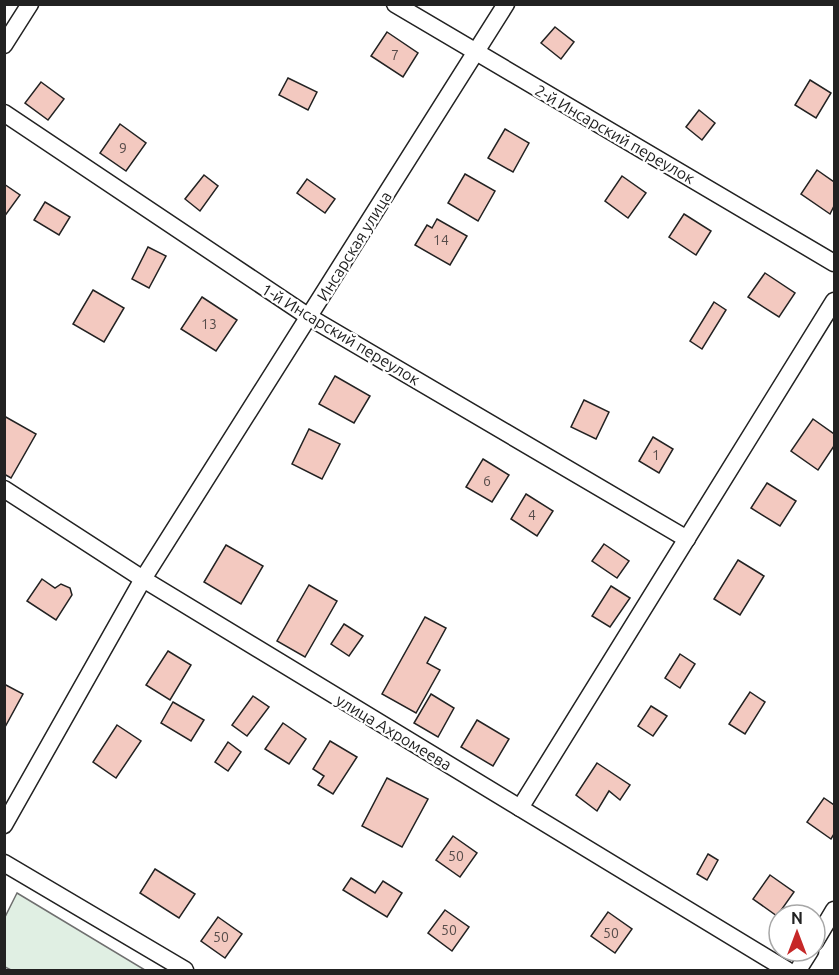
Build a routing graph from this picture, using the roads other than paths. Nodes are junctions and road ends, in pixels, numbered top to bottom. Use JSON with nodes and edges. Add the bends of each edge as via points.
{"nodes":[{"id":1,"x":30,"y":4,"type":"edge"},
{"id":2,"x":395,"y":4,"type":"edge"},
{"id":3,"x":506,"y":4,"type":"edge"},
{"id":4,"x":4,"y":45,"type":"edge"},
{"id":5,"x":476,"y":53,"type":"junction"},
{"id":6,"x":4,"y":113,"type":"edge"},
{"id":7,"x":834,"y":262,"type":"edge"},
{"id":8,"x":834,"y":301,"type":"edge"},
{"id":9,"x":309,"y":317,"type":"junction"},
{"id":10,"x":4,"y":489,"type":"edge"},
{"id":11,"x":687,"y":539,"type":"junction"},
{"id":12,"x":143,"y":579,"type":"junction"},
{"id":13,"x":520,"y":808,"type":"junction"},
{"id":14,"x":4,"y":825,"type":"edge"},
{"id":15,"x":4,"y":863,"type":"edge"},
{"id":16,"x":185,"y":970,"type":"edge"},
{"id":17,"x":787,"y":970,"type":"edge"}],
"edges":[{"from":1,"to":4,"type":"street"},
{"from":2,"to":5,"type":"street","name":"2-й Инсарский переулок"},
{"from":3,"to":5,"type":"street","name":"Инсарская улица"},
{"from":5,"to":7,"type":"street","name":"2-й Инсарский переулок"},
{"from":5,"to":9,"type":"street","name":"Инсарская улица"},
{"from":6,"to":9,"type":"street","name":"1-й Инсарский переулок"},
{"from":8,"to":11,"type":"street"},
{"from":9,"to":11,"type":"street","name":"1-й Инсарский переулок"},
{"from":9,"to":12,"type":"street","name":"Инсарская улица"},
{"from":10,"to":12,"type":"street","name":"улица Ахромеева"},
{"from":11,"to":13,"type":"street"},
{"from":12,"to":13,"type":"street","name":"улица Ахромеева"},
{"from":12,"to":14,"type":"street","name":"Инсарская улица"},
{"from":13,"to":17,"type":"street","name":"улица Ахромеева"},
{"from":15,"to":16,"type":"street"}]}
